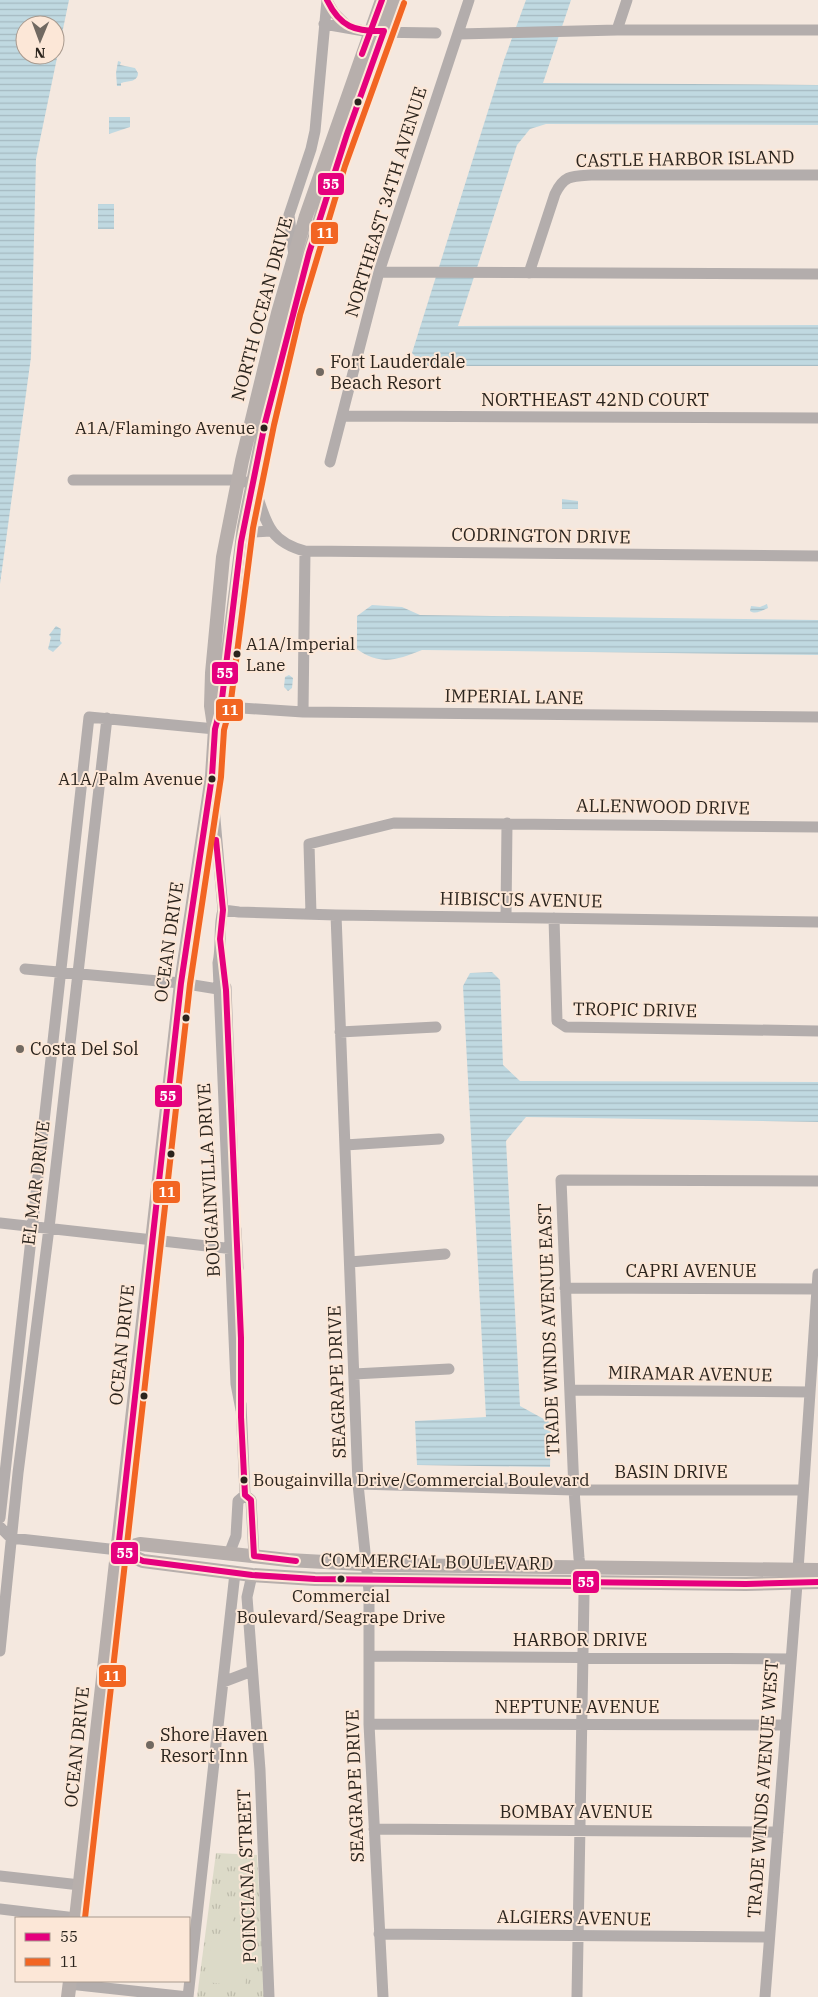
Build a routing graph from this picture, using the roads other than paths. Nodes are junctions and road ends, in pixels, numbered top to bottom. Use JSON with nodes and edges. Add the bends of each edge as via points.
{"nodes":[{"id":1,"x":327,"y":0,"type":"edge"},
{"id":2,"x":382,"y":0,"type":"edge"},
{"id":3,"x":396,"y":0,"type":"edge"},
{"id":4,"x":469,"y":0,"type":"edge"},
{"id":5,"x":627,"y":0,"type":"edge"},
{"id":6,"x":324,"y":24,"type":"junction"},
{"id":7,"x":349,"y":28,"type":"junction"},
{"id":8,"x":617,"y":30,"type":"junction"},
{"id":9,"x":818,"y":30,"type":"edge"},
{"id":10,"x":384,"y":31,"type":"junction"},
{"id":11,"x":370,"y":32,"type":"junction"},
{"id":12,"x":436,"y":33,"type":"dead end"},
{"id":13,"x":458,"y":34,"type":"junction"},
{"id":14,"x":818,"y":175,"type":"edge"},
{"id":15,"x":294,"y":256,"type":"junction"},
{"id":16,"x":379,"y":272,"type":"junction"},
{"id":17,"x":529,"y":273,"type":"junction"},
{"id":18,"x":818,"y":274,"type":"edge"},
{"id":19,"x":342,"y":416,"type":"junction"},
{"id":20,"x":818,"y":418,"type":"edge"},
{"id":21,"x":330,"y":462,"type":"dead end"},
{"id":22,"x":72,"y":480,"type":"dead end"},
{"id":23,"x":238,"y":480,"type":"junction"},
{"id":24,"x":253,"y":484,"type":"junction"},
{"id":25,"x":271,"y":532,"type":"junction"},
{"id":26,"x":241,"y":542,"type":"junction"},
{"id":27,"x":305,"y":552,"type":"junction"},
{"id":28,"x":818,"y":556,"type":"edge"},
{"id":29,"x":216,"y":707,"type":"junction"},
{"id":30,"x":303,"y":712,"type":"junction"},
{"id":31,"x":818,"y":717,"type":"edge"},
{"id":32,"x":107,"y":718,"type":"junction"},
{"id":33,"x":215,"y":729,"type":"junction"},
{"id":34,"x":212,"y":776,"type":"junction"},
{"id":35,"x":507,"y":823,"type":"junction"},
{"id":36,"x":818,"y":827,"type":"edge"},
{"id":37,"x":223,"y":910,"type":"junction"},
{"id":38,"x":310,"y":914,"type":"junction"},
{"id":39,"x":336,"y":915,"type":"junction"},
{"id":40,"x":506,"y":916,"type":"junction"},
{"id":41,"x":554,"y":918,"type":"junction"},
{"id":42,"x":818,"y":922,"type":"edge"},
{"id":43,"x":24,"y":969,"type":"dead end"},
{"id":44,"x":60,"y":972,"type":"junction"},
{"id":45,"x":78,"y":973,"type":"junction"},
{"id":46,"x":181,"y":983,"type":"junction"},
{"id":47,"x":198,"y":986,"type":"junction"},
{"id":48,"x":222,"y":989,"type":"junction"},
{"id":49,"x":219,"y":1013,"type":"junction"},
{"id":50,"x":436,"y":1027,"type":"dead end"},
{"id":51,"x":818,"y":1031,"type":"edge"},
{"id":52,"x":340,"y":1032,"type":"junction"},
{"id":53,"x":439,"y":1139,"type":"dead end"},
{"id":54,"x":345,"y":1145,"type":"junction"},
{"id":55,"x":818,"y":1181,"type":"edge"},
{"id":56,"x":0,"y":1223,"type":"edge"},
{"id":57,"x":31,"y":1226,"type":"junction"},
{"id":58,"x":49,"y":1228,"type":"junction"},
{"id":59,"x":152,"y":1240,"type":"junction"},
{"id":60,"x":233,"y":1249,"type":"junction"},
{"id":61,"x":445,"y":1254,"type":"dead end"},
{"id":62,"x":350,"y":1262,"type":"junction"},
{"id":63,"x":818,"y":1274,"type":"edge"},
{"id":64,"x":565,"y":1288,"type":"junction"},
{"id":65,"x":817,"y":1289,"type":"edge"},
{"id":66,"x":450,"y":1369,"type":"dead end"},
{"id":67,"x":354,"y":1374,"type":"junction"},
{"id":68,"x":570,"y":1390,"type":"junction"},
{"id":69,"x":810,"y":1392,"type":"junction"},
{"id":70,"x":3,"y":1466,"type":"edge"},
{"id":71,"x":358,"y":1484,"type":"junction"},
{"id":72,"x":574,"y":1490,"type":"junction"},
{"id":73,"x":803,"y":1490,"type":"junction"},
{"id":74,"x":245,"y":1495,"type":"junction"},
{"id":75,"x":0,"y":1518,"type":"edge"},
{"id":76,"x":0,"y":1527,"type":"edge"},
{"id":77,"x":11,"y":1538,"type":"junction"},
{"id":78,"x":0,"y":1545,"type":"edge"},
{"id":79,"x":118,"y":1550,"type":"junction"},
{"id":80,"x":229,"y":1554,"type":"junction"},
{"id":81,"x":254,"y":1556,"type":"junction"},
{"id":82,"x":365,"y":1564,"type":"junction"},
{"id":83,"x":580,"y":1568,"type":"junction"},
{"id":84,"x":818,"y":1570,"type":"edge"},
{"id":85,"x":235,"y":1573,"type":"junction"},
{"id":86,"x":252,"y":1575,"type":"junction"},
{"id":87,"x":798,"y":1577,"type":"junction"},
{"id":88,"x":368,"y":1580,"type":"junction"},
{"id":89,"x":818,"y":1582,"type":"edge"},
{"id":90,"x":582,"y":1583,"type":"junction"},
{"id":91,"x":248,"y":1603,"type":"junction"},
{"id":92,"x":230,"y":1605,"type":"junction"},
{"id":93,"x":0,"y":1651,"type":"edge"},
{"id":94,"x":369,"y":1656,"type":"junction"},
{"id":95,"x":584,"y":1657,"type":"junction"},
{"id":96,"x":791,"y":1659,"type":"junction"},
{"id":97,"x":251,"y":1667,"type":"junction"},
{"id":98,"x":223,"y":1682,"type":"junction"},
{"id":99,"x":368,"y":1724,"type":"junction"},
{"id":100,"x":582,"y":1725,"type":"junction"},
{"id":101,"x":786,"y":1725,"type":"junction"},
{"id":102,"x":374,"y":1829,"type":"junction"},
{"id":103,"x":580,"y":1829,"type":"junction"},
{"id":104,"x":778,"y":1832,"type":"junction"},
{"id":105,"x":0,"y":1876,"type":"edge"},
{"id":106,"x":80,"y":1884,"type":"junction"},
{"id":107,"x":0,"y":1909,"type":"edge"},
{"id":108,"x":68,"y":1917,"type":"edge"},
{"id":109,"x":76,"y":1917,"type":"edge"},
{"id":110,"x":379,"y":1934,"type":"junction"},
{"id":111,"x":579,"y":1935,"type":"junction"},
{"id":112,"x":769,"y":1937,"type":"junction"},
{"id":113,"x":190,"y":1979,"type":"edge"},
{"id":114,"x":190,"y":1982,"type":"edge"},
{"id":115,"x":69,"y":1987,"type":"edge"},
{"id":116,"x":188,"y":1997,"type":"edge"},
{"id":117,"x":269,"y":1997,"type":"edge"},
{"id":118,"x":383,"y":1997,"type":"edge"},
{"id":119,"x":578,"y":1997,"type":"edge"},
{"id":120,"x":765,"y":1997,"type":"edge"}],
"edges":[{"from":1,"to":6,"type":"street"},
{"from":1,"to":7,"type":"street","via":[[334,13]]},
{"from":2,"to":11,"type":"main road","name":"NORTH OCEAN DRIVE"},
{"from":3,"to":10,"type":"main road","name":"NORTH OCEAN DRIVE"},
{"from":4,"to":13,"type":"street","name":"NORTHEAST 34TH AVENUE"},
{"from":5,"to":8,"type":"street"},
{"from":6,"to":7,"type":"street"},
{"from":6,"to":15,"type":"street","via":[[311,149],[290,221]]},
{"from":7,"to":11,"type":"street"},
{"from":8,"to":9,"type":"street"},
{"from":8,"to":13,"type":"street"},
{"from":10,"to":11,"type":"street"},
{"from":10,"to":12,"type":"street"},
{"from":10,"to":24,"type":"main road","name":"NORTH OCEAN DRIVE","via":[[337,163],[292,313]]},
{"from":11,"to":15,"type":"main road","name":"NORTH OCEAN DRIVE"},
{"from":13,"to":16,"type":"street","name":"NORTHEAST 34TH AVENUE"},
{"from":14,"to":17,"type":"street","name":"CASTLE HARBOR ISLAND","via":[[591,175],[566,178],[555,194]]},
{"from":15,"to":23,"type":"main road","name":"NORTH OCEAN DRIVE"},
{"from":16,"to":17,"type":"street"},
{"from":16,"to":19,"type":"street","name":"NORTHEAST 34TH AVENUE"},
{"from":17,"to":18,"type":"street"},
{"from":19,"to":20,"type":"street","name":"NORTHEAST 42ND COURT"},
{"from":19,"to":21,"type":"street","name":"NORTHEAST 34TH AVENUE"},
{"from":22,"to":23,"type":"street"},
{"from":23,"to":24,"type":"street"},
{"from":23,"to":29,"type":"main road","name":"NORTH OCEAN DRIVE","via":[[223,557],[213,653]]},
{"from":24,"to":25,"type":"street"},
{"from":24,"to":26,"type":"main road","name":"NORTH OCEAN DRIVE"},
{"from":25,"to":26,"type":"street","via":[[252,532]]},
{"from":25,"to":27,"type":"street","name":"CODRINGTON DRIVE","via":[[291,548]]},
{"from":26,"to":29,"type":"main road","name":"NORTH OCEAN DRIVE"},
{"from":27,"to":28,"type":"street","name":"CODRINGTON DRIVE"},
{"from":27,"to":30,"type":"street"},
{"from":29,"to":30,"type":"street","name":"IMPERIAL LANE"},
{"from":29,"to":33,"type":"main road","name":"NORTH OCEAN DRIVE"},
{"from":30,"to":31,"type":"street","name":"IMPERIAL LANE"},
{"from":32,"to":33,"type":"street"},
{"from":32,"to":44,"type":"street","name":"EL MAR DRIVE","via":[[89,717]]},
{"from":32,"to":45,"type":"street","name":"EL MAR DRIVE"},
{"from":33,"to":34,"type":"main road","name":"NORTH OCEAN DRIVE"},
{"from":34,"to":37,"type":"street","name":"BOUGAINVILLA DRIVE"},
{"from":34,"to":46,"type":"main road","name":"OCEAN DRIVE"},
{"from":35,"to":36,"type":"street","name":"ALLENWOOD DRIVE"},
{"from":35,"to":38,"type":"street","name":"ALLENWOOD DRIVE","via":[[394,823],[309,844]]},
{"from":35,"to":40,"type":"street"},
{"from":37,"to":38,"type":"street","name":"HIBISCUS AVENUE"},
{"from":37,"to":48,"type":"street","name":"BOUGAINVILLA DRIVE","via":[[218,963]]},
{"from":38,"to":39,"type":"street","name":"HIBISCUS AVENUE"},
{"from":39,"to":40,"type":"street","name":"HIBISCUS AVENUE"},
{"from":39,"to":52,"type":"street","name":"SEAGRAPE DRIVE"},
{"from":40,"to":41,"type":"street","name":"HIBISCUS AVENUE"},
{"from":41,"to":42,"type":"street","name":"HIBISCUS AVENUE"},
{"from":41,"to":51,"type":"street","name":"TROPIC DRIVE","via":[[557,1022],[566,1027]]},
{"from":43,"to":44,"type":"street"},
{"from":44,"to":45,"type":"street"},
{"from":44,"to":57,"type":"street","name":"EL MAR DRIVE"},
{"from":45,"to":46,"type":"street"},
{"from":45,"to":58,"type":"street","name":"EL MAR DRIVE"},
{"from":46,"to":47,"type":"street"},
{"from":46,"to":59,"type":"main road","name":"OCEAN DRIVE"},
{"from":47,"to":48,"type":"street"},
{"from":47,"to":49,"type":"street"},
{"from":48,"to":49,"type":"street","name":"BOUGAINVILLA DRIVE"},
{"from":48,"to":60,"type":"street","name":"BOUGAINVILLA DRIVE"},
{"from":49,"to":60,"type":"street","name":"BOUGAINVILLA DRIVE"},
{"from":50,"to":52,"type":"street"},
{"from":52,"to":54,"type":"street","name":"SEAGRAPE DRIVE"},
{"from":53,"to":54,"type":"street"},
{"from":54,"to":62,"type":"street","name":"SEAGRAPE DRIVE"},
{"from":55,"to":64,"type":"street","name":"TRADE WINDS AVENUE EAST","via":[[560,1180]]},
{"from":56,"to":57,"type":"street"},
{"from":57,"to":58,"type":"street"},
{"from":57,"to":70,"type":"street","name":"EL MAR DRIVE"},
{"from":58,"to":59,"type":"street"},
{"from":58,"to":77,"type":"street","name":"EL MAR DRIVE"},
{"from":59,"to":60,"type":"street"},
{"from":59,"to":79,"type":"main road","name":"OCEAN DRIVE"},
{"from":60,"to":74,"type":"street","name":"BOUGAINVILLA DRIVE","via":[[241,1338]]},
{"from":61,"to":62,"type":"street"},
{"from":62,"to":67,"type":"street","name":"SEAGRAPE DRIVE"},
{"from":63,"to":65,"type":"street","name":"TRADE WINDS AVENUE WEST"},
{"from":64,"to":65,"type":"street","name":"CAPRI AVENUE"},
{"from":64,"to":68,"type":"street","name":"TRADE WINDS AVENUE EAST"},
{"from":65,"to":69,"type":"street","name":"TRADE WINDS AVENUE WEST"},
{"from":66,"to":67,"type":"street"},
{"from":67,"to":71,"type":"street","name":"SEAGRAPE DRIVE"},
{"from":68,"to":69,"type":"street","name":"MIRAMAR AVENUE"},
{"from":68,"to":72,"type":"street","name":"TRADE WINDS AVENUE EAST"},
{"from":69,"to":73,"type":"street","name":"TRADE WINDS AVENUE WEST"},
{"from":70,"to":75,"type":"street","name":"EL MAR DRIVE"},
{"from":71,"to":72,"type":"street","name":"BASIN DRIVE"},
{"from":71,"to":82,"type":"street","name":"SEAGRAPE DRIVE"},
{"from":72,"to":73,"type":"street","name":"BASIN DRIVE"},
{"from":72,"to":83,"type":"street","name":"TRADE WINDS AVENUE EAST"},
{"from":73,"to":87,"type":"street","name":"TRADE WINDS AVENUE WEST"},
{"from":74,"to":80,"type":"street","name":"BOUGAINVILLA DRIVE","via":[[238,1500],[236,1536]]},
{"from":74,"to":81,"type":"street","via":[[251,1500]]},
{"from":76,"to":77,"type":"street"},
{"from":77,"to":78,"type":"street"},
{"from":77,"to":79,"type":"street","name":"COMMERCIAL BOULEVARD"},
{"from":77,"to":93,"type":"street","name":"EL MAR DRIVE"},
{"from":79,"to":80,"type":"main road","name":"COMMERCIAL BOULEVARD","via":[[140,1544]]},
{"from":79,"to":85,"type":"main road","name":"COMMERCIAL BOULEVARD","via":[[143,1561]]},
{"from":79,"to":106,"type":"main road","name":"OCEAN DRIVE"},
{"from":80,"to":81,"type":"main road","name":"COMMERCIAL BOULEVARD"},
{"from":81,"to":82,"type":"main road","name":"COMMERCIAL BOULEVARD"},
{"from":81,"to":85,"type":"main road","via":[[242,1563]]},
{"from":82,"to":83,"type":"main road","name":"COMMERCIAL BOULEVARD"},
{"from":82,"to":88,"type":"street","name":"SEAGRAPE DRIVE"},
{"from":83,"to":87,"type":"main road","name":"COMMERCIAL BOULEVARD"},
{"from":83,"to":90,"type":"street","name":"TRADE WINDS AVENUE EAST"},
{"from":84,"to":87,"type":"main road","name":"COMMERCIAL BOULEVARD"},
{"from":85,"to":86,"type":"main road","name":"COMMERCIAL BOULEVARD"},
{"from":85,"to":92,"type":"street"},
{"from":86,"to":88,"type":"main road","name":"COMMERCIAL BOULEVARD"},
{"from":86,"to":91,"type":"street","name":"POINCIANA STREET"},
{"from":87,"to":89,"type":"main road","name":"COMMERCIAL BOULEVARD"},
{"from":87,"to":90,"type":"main road","name":"COMMERCIAL BOULEVARD","via":[[780,1584]]},
{"from":87,"to":96,"type":"street","name":"TRADE WINDS AVENUE WEST"},
{"from":88,"to":90,"type":"main road","name":"COMMERCIAL BOULEVARD"},
{"from":88,"to":94,"type":"street","name":"SEAGRAPE DRIVE"},
{"from":90,"to":95,"type":"street","name":"TRADE WINDS AVENUE EAST"},
{"from":91,"to":92,"type":"street"},
{"from":91,"to":97,"type":"street","name":"POINCIANA STREET"},
{"from":92,"to":98,"type":"street"},
{"from":94,"to":95,"type":"street","name":"HARBOR DRIVE"},
{"from":94,"to":99,"type":"street","name":"SEAGRAPE DRIVE"},
{"from":95,"to":96,"type":"street","name":"HARBOR DRIVE"},
{"from":95,"to":100,"type":"street"},
{"from":96,"to":101,"type":"street","name":"TRADE WINDS AVENUE WEST"},
{"from":97,"to":98,"type":"street"},
{"from":97,"to":117,"type":"street","name":"POINCIANA STREET","via":[[260,1770]]},
{"from":98,"to":113,"type":"street"},
{"from":99,"to":100,"type":"street","name":"NEPTUNE AVENUE"},
{"from":99,"to":102,"type":"street","name":"SEAGRAPE DRIVE"},
{"from":100,"to":101,"type":"street","name":"NEPTUNE AVENUE"},
{"from":100,"to":103,"type":"street"},
{"from":101,"to":104,"type":"street","name":"TRADE WINDS AVENUE WEST"},
{"from":102,"to":103,"type":"street","name":"BOMBAY AVENUE"},
{"from":102,"to":110,"type":"street","name":"SEAGRAPE DRIVE"},
{"from":103,"to":104,"type":"street","name":"BOMBAY AVENUE"},
{"from":103,"to":111,"type":"street"},
{"from":104,"to":112,"type":"street","name":"TRADE WINDS AVENUE WEST"},
{"from":105,"to":106,"type":"street"},
{"from":106,"to":109,"type":"main road","name":"OCEAN DRIVE"},
{"from":107,"to":108,"type":"street"},
{"from":110,"to":111,"type":"street","name":"ALGIERS AVENUE"},
{"from":110,"to":118,"type":"street","name":"SEAGRAPE DRIVE"},
{"from":111,"to":112,"type":"street","name":"ALGIERS AVENUE"},
{"from":111,"to":119,"type":"street"},
{"from":112,"to":120,"type":"street","name":"TRADE WINDS AVENUE WEST"},
{"from":114,"to":116,"type":"street"},
{"from":115,"to":116,"type":"street"}]}
